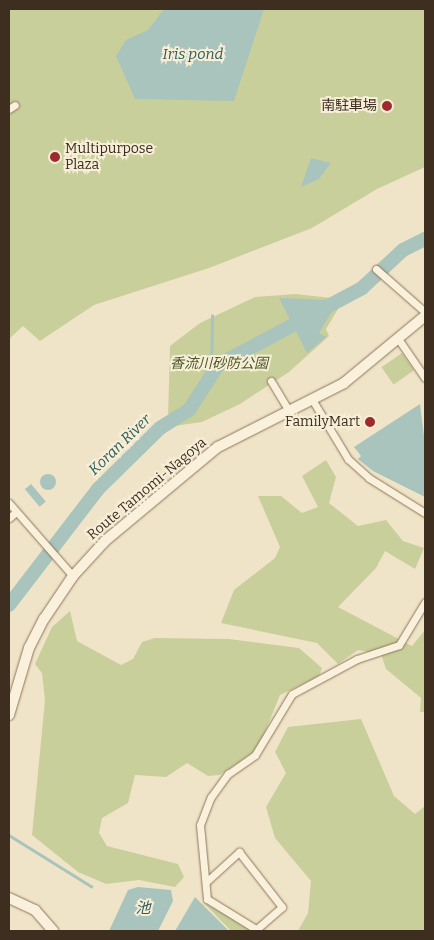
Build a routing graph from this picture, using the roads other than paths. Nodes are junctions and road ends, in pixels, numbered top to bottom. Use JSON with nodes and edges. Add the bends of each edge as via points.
{"nodes":[{"id":1,"x":376,"y":269,"type":"dead end"},
{"id":2,"x":425,"y":312,"type":"edge"},
{"id":3,"x":425,"y":316,"type":"edge"},
{"id":4,"x":399,"y":340,"type":"junction"},
{"id":5,"x":425,"y":378,"type":"edge"},
{"id":6,"x":271,"y":381,"type":"dead end"},
{"id":7,"x":313,"y":400,"type":"junction"},
{"id":8,"x":289,"y":411,"type":"junction"},
{"id":9,"x":9,"y":503,"type":"edge"},
{"id":10,"x":16,"y":512,"type":"junction"},
{"id":11,"x":425,"y":514,"type":"edge"},
{"id":12,"x":9,"y":518,"type":"edge"},
{"id":13,"x":73,"y":576,"type":"junction"},
{"id":14,"x":425,"y":602,"type":"edge"},
{"id":15,"x":9,"y":715,"type":"edge"},
{"id":16,"x":206,"y":882,"type":"junction"},
{"id":17,"x":9,"y":898,"type":"edge"},
{"id":18,"x":258,"y":930,"type":"edge"},
{"id":19,"x":53,"y":931,"type":"edge"}],
"edges":[{"from":1,"to":2,"type":"street"},
{"from":3,"to":4,"type":"main road","name":"Route Tamomi-Nagoya"},
{"from":4,"to":5,"type":"street"},
{"from":4,"to":7,"type":"main road","name":"Route Tamomi-Nagoya","via":[[364,369]]},
{"from":6,"to":8,"type":"street"},
{"from":7,"to":8,"type":"main road","name":"Route Tamomi-Nagoya"},
{"from":7,"to":11,"type":"street","via":[[348,459],[369,478]]},
{"from":8,"to":13,"type":"main road","name":"Route Tamomi-Nagoya","via":[[244,430],[186,471]]},
{"from":9,"to":10,"type":"street"},
{"from":10,"to":12,"type":"street"},
{"from":10,"to":13,"type":"street"},
{"from":13,"to":15,"type":"main road","name":"Route Tamomi-Nagoya","via":[[29,648]]},
{"from":14,"to":16,"type":"street","via":[[399,645],[339,668],[283,704],[255,755],[228,774],[211,797],[200,825]]},
{"from":16,"to":18,"type":"street","via":[[207,899]]},
{"from":16,"to":18,"type":"street","via":[[238,852],[282,907]]},
{"from":17,"to":19,"type":"main road","via":[[35,910]]}]}
